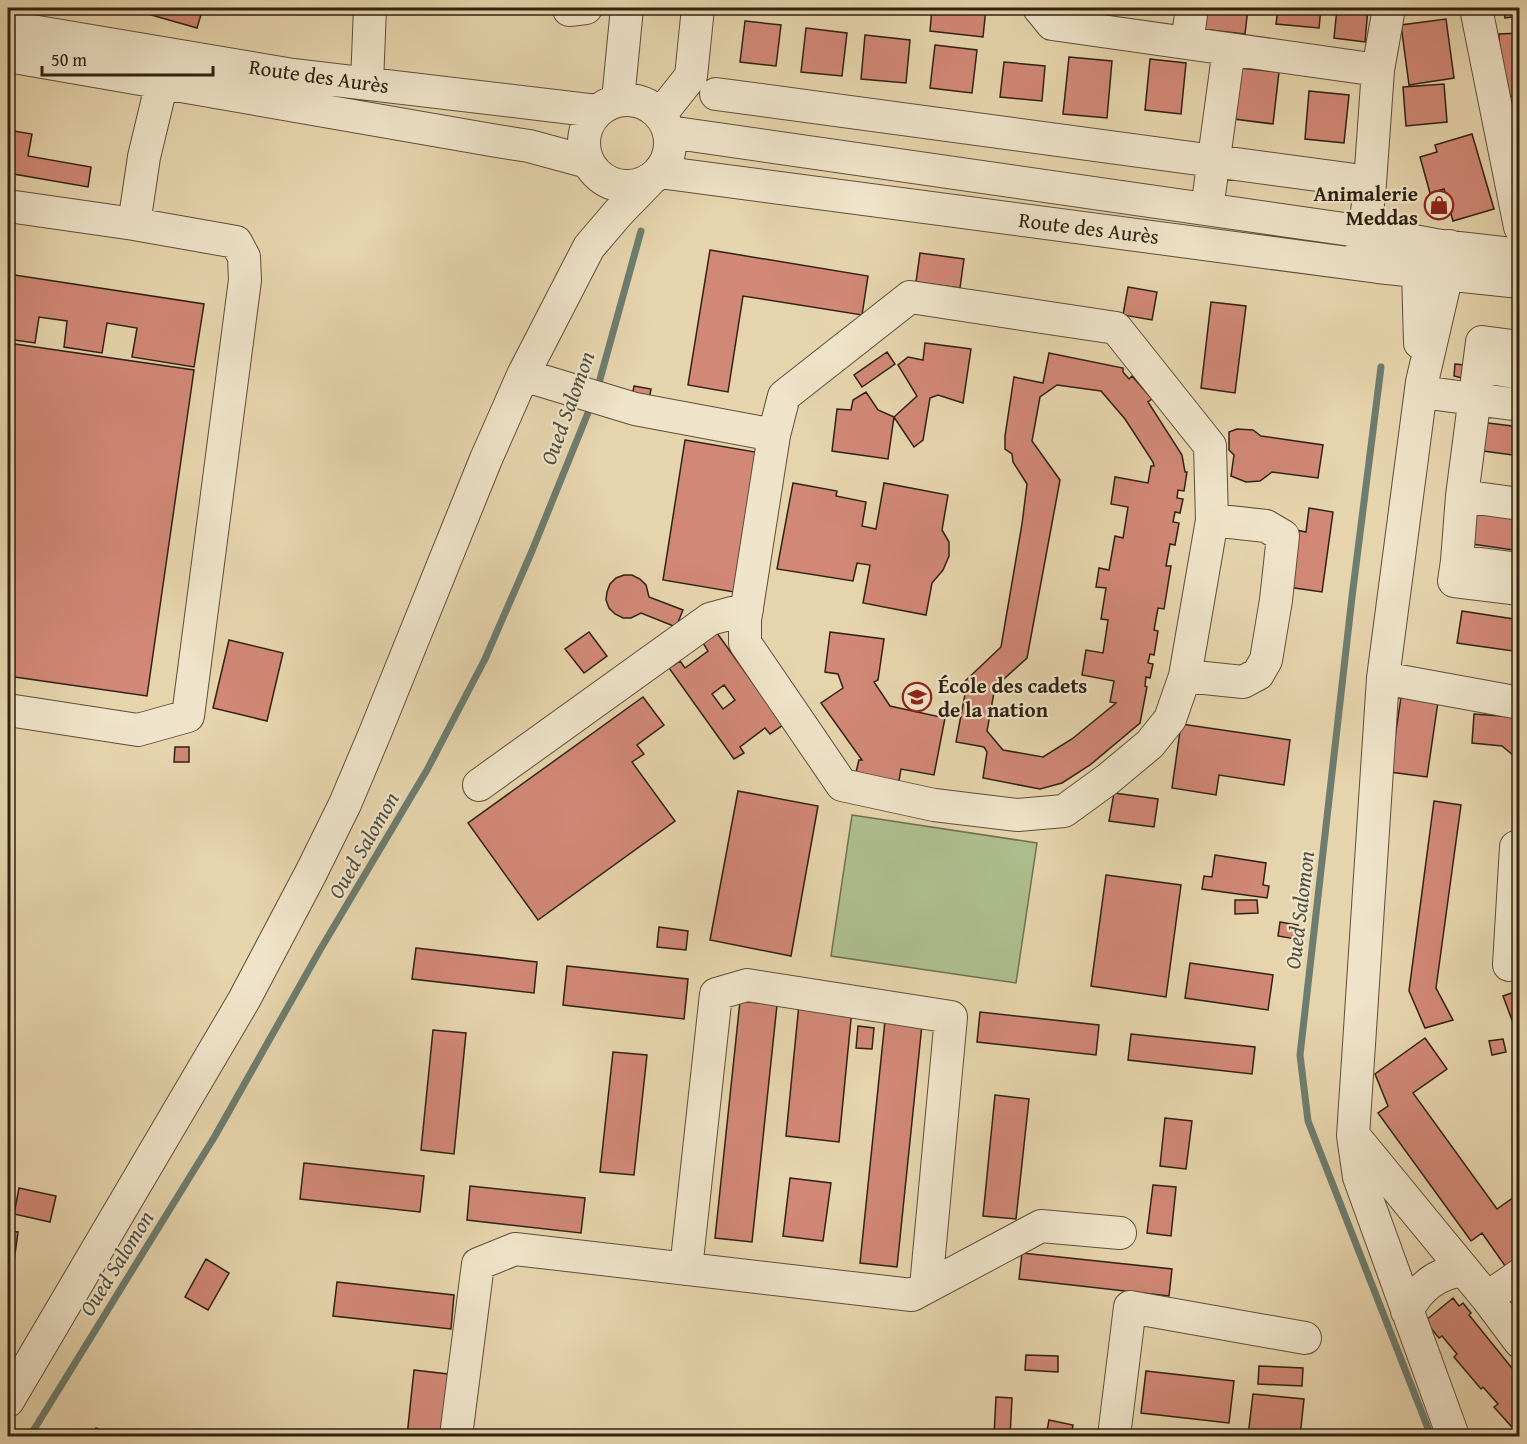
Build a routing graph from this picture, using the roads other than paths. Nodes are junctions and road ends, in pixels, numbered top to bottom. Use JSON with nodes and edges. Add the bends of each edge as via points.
{"nodes":[{"id":1,"x":370,"y":8,"type":"edge"},
{"id":2,"x":627,"y":8,"type":"edge"},
{"id":3,"x":698,"y":8,"type":"edge"},
{"id":4,"x":1039,"y":8,"type":"edge"},
{"id":5,"x":1192,"y":8,"type":"edge"},
{"id":6,"x":1389,"y":8,"type":"edge"},
{"id":7,"x":1476,"y":8,"type":"edge"},
{"id":8,"x":8,"y":27,"type":"edge"},
{"id":9,"x":1187,"y":43,"type":"junction"},
{"id":10,"x":1229,"y":49,"type":"junction"},
{"id":11,"x":8,"y":57,"type":"edge"},
{"id":12,"x":1378,"y":70,"type":"junction"},
{"id":13,"x":162,"y":82,"type":"junction"},
{"id":14,"x":367,"y":83,"type":"junction"},
{"id":15,"x":716,"y":94,"type":"dead end"},
{"id":16,"x":608,"y":105,"type":"junction"},
{"id":17,"x":664,"y":123,"type":"junction"},
{"id":18,"x":1214,"y":160,"type":"junction"},
{"id":19,"x":591,"y":167,"type":"junction"},
{"id":20,"x":654,"y":176,"type":"junction"},
{"id":21,"x":1370,"y":182,"type":"junction"},
{"id":22,"x":8,"y":206,"type":"edge"},
{"id":23,"x":1207,"y":209,"type":"junction"},
{"id":24,"x":134,"y":224,"type":"junction"},
{"id":25,"x":1520,"y":227,"type":"edge"},
{"id":26,"x":1365,"y":232,"type":"junction"},
{"id":27,"x":589,"y":247,"type":"junction"},
{"id":28,"x":1520,"y":255,"type":"edge"},
{"id":29,"x":1434,"y":258,"type":"junction"},
{"id":30,"x":1360,"y":264,"type":"junction"},
{"id":31,"x":1520,"y":282,"type":"edge"},
{"id":32,"x":1520,"y":347,"type":"edge"},
{"id":33,"x":1479,"y":366,"type":"junction"},
{"id":34,"x":1520,"y":373,"type":"edge"},
{"id":35,"x":523,"y":375,"type":"junction"},
{"id":36,"x":1421,"y":392,"type":"junction"},
{"id":37,"x":1475,"y":399,"type":"junction"},
{"id":38,"x":1520,"y":405,"type":"edge"},
{"id":39,"x":774,"y":435,"type":"junction"},
{"id":40,"x":1520,"y":485,"type":"edge"},
{"id":41,"x":1463,"y":487,"type":"junction"},
{"id":42,"x":1520,"y":504,"type":"edge"},
{"id":43,"x":1212,"y":520,"type":"junction"},
{"id":44,"x":1457,"y":561,"type":"junction"},
{"id":45,"x":1520,"y":569,"type":"edge"},
{"id":46,"x":1520,"y":589,"type":"edge"},
{"id":47,"x":747,"y":609,"type":"junction"},
{"id":48,"x":1185,"y":676,"type":"junction"},
{"id":49,"x":1383,"y":678,"type":"junction"},
{"id":50,"x":1520,"y":703,"type":"edge"},
{"id":51,"x":8,"y":711,"type":"edge"},
{"id":52,"x":480,"y":785,"type":"dead end"},
{"id":53,"x":1516,"y":847,"type":"dead end"},
{"id":54,"x":1507,"y":966,"type":"edge"},
{"id":55,"x":1353,"y":1136,"type":"junction"},
{"id":56,"x":1120,"y":1233,"type":"dead end"},
{"id":57,"x":686,"y":1269,"type":"junction"},
{"id":58,"x":1463,"y":1270,"type":"junction"},
{"id":59,"x":1520,"y":1275,"type":"edge"},
{"id":60,"x":927,"y":1287,"type":"junction"},
{"id":61,"x":1486,"y":1298,"type":"junction"},
{"id":62,"x":1407,"y":1311,"type":"junction"},
{"id":63,"x":1305,"y":1338,"type":"dead end"},
{"id":64,"x":1520,"y":1342,"type":"edge"},
{"id":65,"x":8,"y":1401,"type":"edge"},
{"id":66,"x":456,"y":1437,"type":"edge"},
{"id":67,"x":1114,"y":1437,"type":"edge"},
{"id":68,"x":1453,"y":1437,"type":"edge"}],
"edges":[{"from":1,"to":14,"type":"street"},
{"from":2,"to":16,"type":"street"},
{"from":3,"to":17,"type":"street","via":[[691,76]]},
{"from":4,"to":9,"type":"street","via":[[1052,24]]},
{"from":5,"to":9,"type":"street"},
{"from":6,"to":12,"type":"street"},
{"from":7,"to":25,"type":"street"},
{"from":8,"to":14,"type":"street","name":"Route des Aurès","via":[[292,75]]},
{"from":9,"to":10,"type":"street"},
{"from":10,"to":12,"type":"street"},
{"from":10,"to":18,"type":"street"},
{"from":11,"to":13,"type":"street","name":"Route des Aurès"},
{"from":12,"to":21,"type":"street"},
{"from":13,"to":19,"type":"street","name":"Route des Aurès","via":[[507,142]]},
{"from":13,"to":24,"type":"street","via":[[144,157]]},
{"from":14,"to":16,"type":"street","name":"Route des Aurès"},
{"from":15,"to":18,"type":"street"},
{"from":16,"to":17,"type":"street","via":[[630,99],[641,102],[651,107]]},
{"from":16,"to":19,"type":"street","via":[[586,126],[583,144]]},
{"from":17,"to":20,"type":"street","via":[[670,146],[667,160]]},
{"from":17,"to":23,"type":"street","name":"Route des Aurès"},
{"from":18,"to":21,"type":"street"},
{"from":18,"to":23,"type":"street"},
{"from":19,"to":20,"type":"street","via":[[603,180],[627,187]]},
{"from":19,"to":27,"type":"street","via":[[595,210]]},
{"from":20,"to":27,"type":"street"},
{"from":20,"to":30,"type":"street","name":"Route des Aurès"},
{"from":21,"to":26,"type":"street"},
{"from":22,"to":24,"type":"street"},
{"from":23,"to":26,"type":"street","name":"Route des Aurès"},
{"from":24,"to":51,"type":"street","via":[[236,242],[244,257],[245,280],[188,716],[138,729]]},
{"from":26,"to":29,"type":"street","name":"Route des Aurès"},
{"from":26,"to":30,"type":"street"},
{"from":27,"to":35,"type":"street"},
{"from":28,"to":29,"type":"street","name":"Route des Aurès"},
{"from":29,"to":30,"type":"street","name":"Route des Aurès"},
{"from":29,"to":31,"type":"street","name":"Route des Aurès"},
{"from":29,"to":36,"type":"street"},
{"from":32,"to":33,"type":"street","via":[[1482,342]]},
{"from":33,"to":34,"type":"street"},
{"from":33,"to":37,"type":"street"},
{"from":35,"to":39,"type":"street","via":[[622,406]]},
{"from":35,"to":65,"type":"street","via":[[375,733],[312,873],[244,1000]]},
{"from":36,"to":37,"type":"street"},
{"from":36,"to":49,"type":"street"},
{"from":37,"to":38,"type":"street"},
{"from":37,"to":41,"type":"street"},
{"from":39,"to":43,"type":"street","via":[[784,396],[910,297],[1116,328],[1210,446]]},
{"from":39,"to":47,"type":"street"},
{"from":40,"to":41,"type":"street"},
{"from":41,"to":42,"type":"street"},
{"from":41,"to":44,"type":"street"},
{"from":43,"to":48,"type":"street"},
{"from":43,"to":48,"type":"street","via":[[1266,526],[1283,536],[1266,660],[1258,675],[1243,682]]},
{"from":44,"to":45,"type":"street"},
{"from":44,"to":46,"type":"street","via":[[1454,581]]},
{"from":47,"to":48,"type":"street","via":[[745,643],[842,785],[934,805],[1018,815],[1064,811],[1149,744],[1170,718]]},
{"from":47,"to":52,"type":"street","via":[[710,619]]},
{"from":49,"to":50,"type":"street"},
{"from":49,"to":55,"type":"street"},
{"from":53,"to":54,"type":"street"},
{"from":55,"to":58,"type":"street"},
{"from":55,"to":62,"type":"street","via":[[1359,1177]]},
{"from":56,"to":60,"type":"street","via":[[1041,1226]]},
{"from":57,"to":60,"type":"street","via":[[912,1295]]},
{"from":57,"to":60,"type":"street","via":[[716,994],[747,985],[951,1017]]},
{"from":57,"to":66,"type":"street","via":[[515,1249],[478,1264]]},
{"from":58,"to":61,"type":"street"},
{"from":58,"to":62,"type":"street","via":[[1429,1282]]},
{"from":59,"to":61,"type":"street"},
{"from":61,"to":64,"type":"street"},
{"from":62,"to":68,"type":"street"},
{"from":63,"to":67,"type":"street","via":[[1130,1307]]}]}
